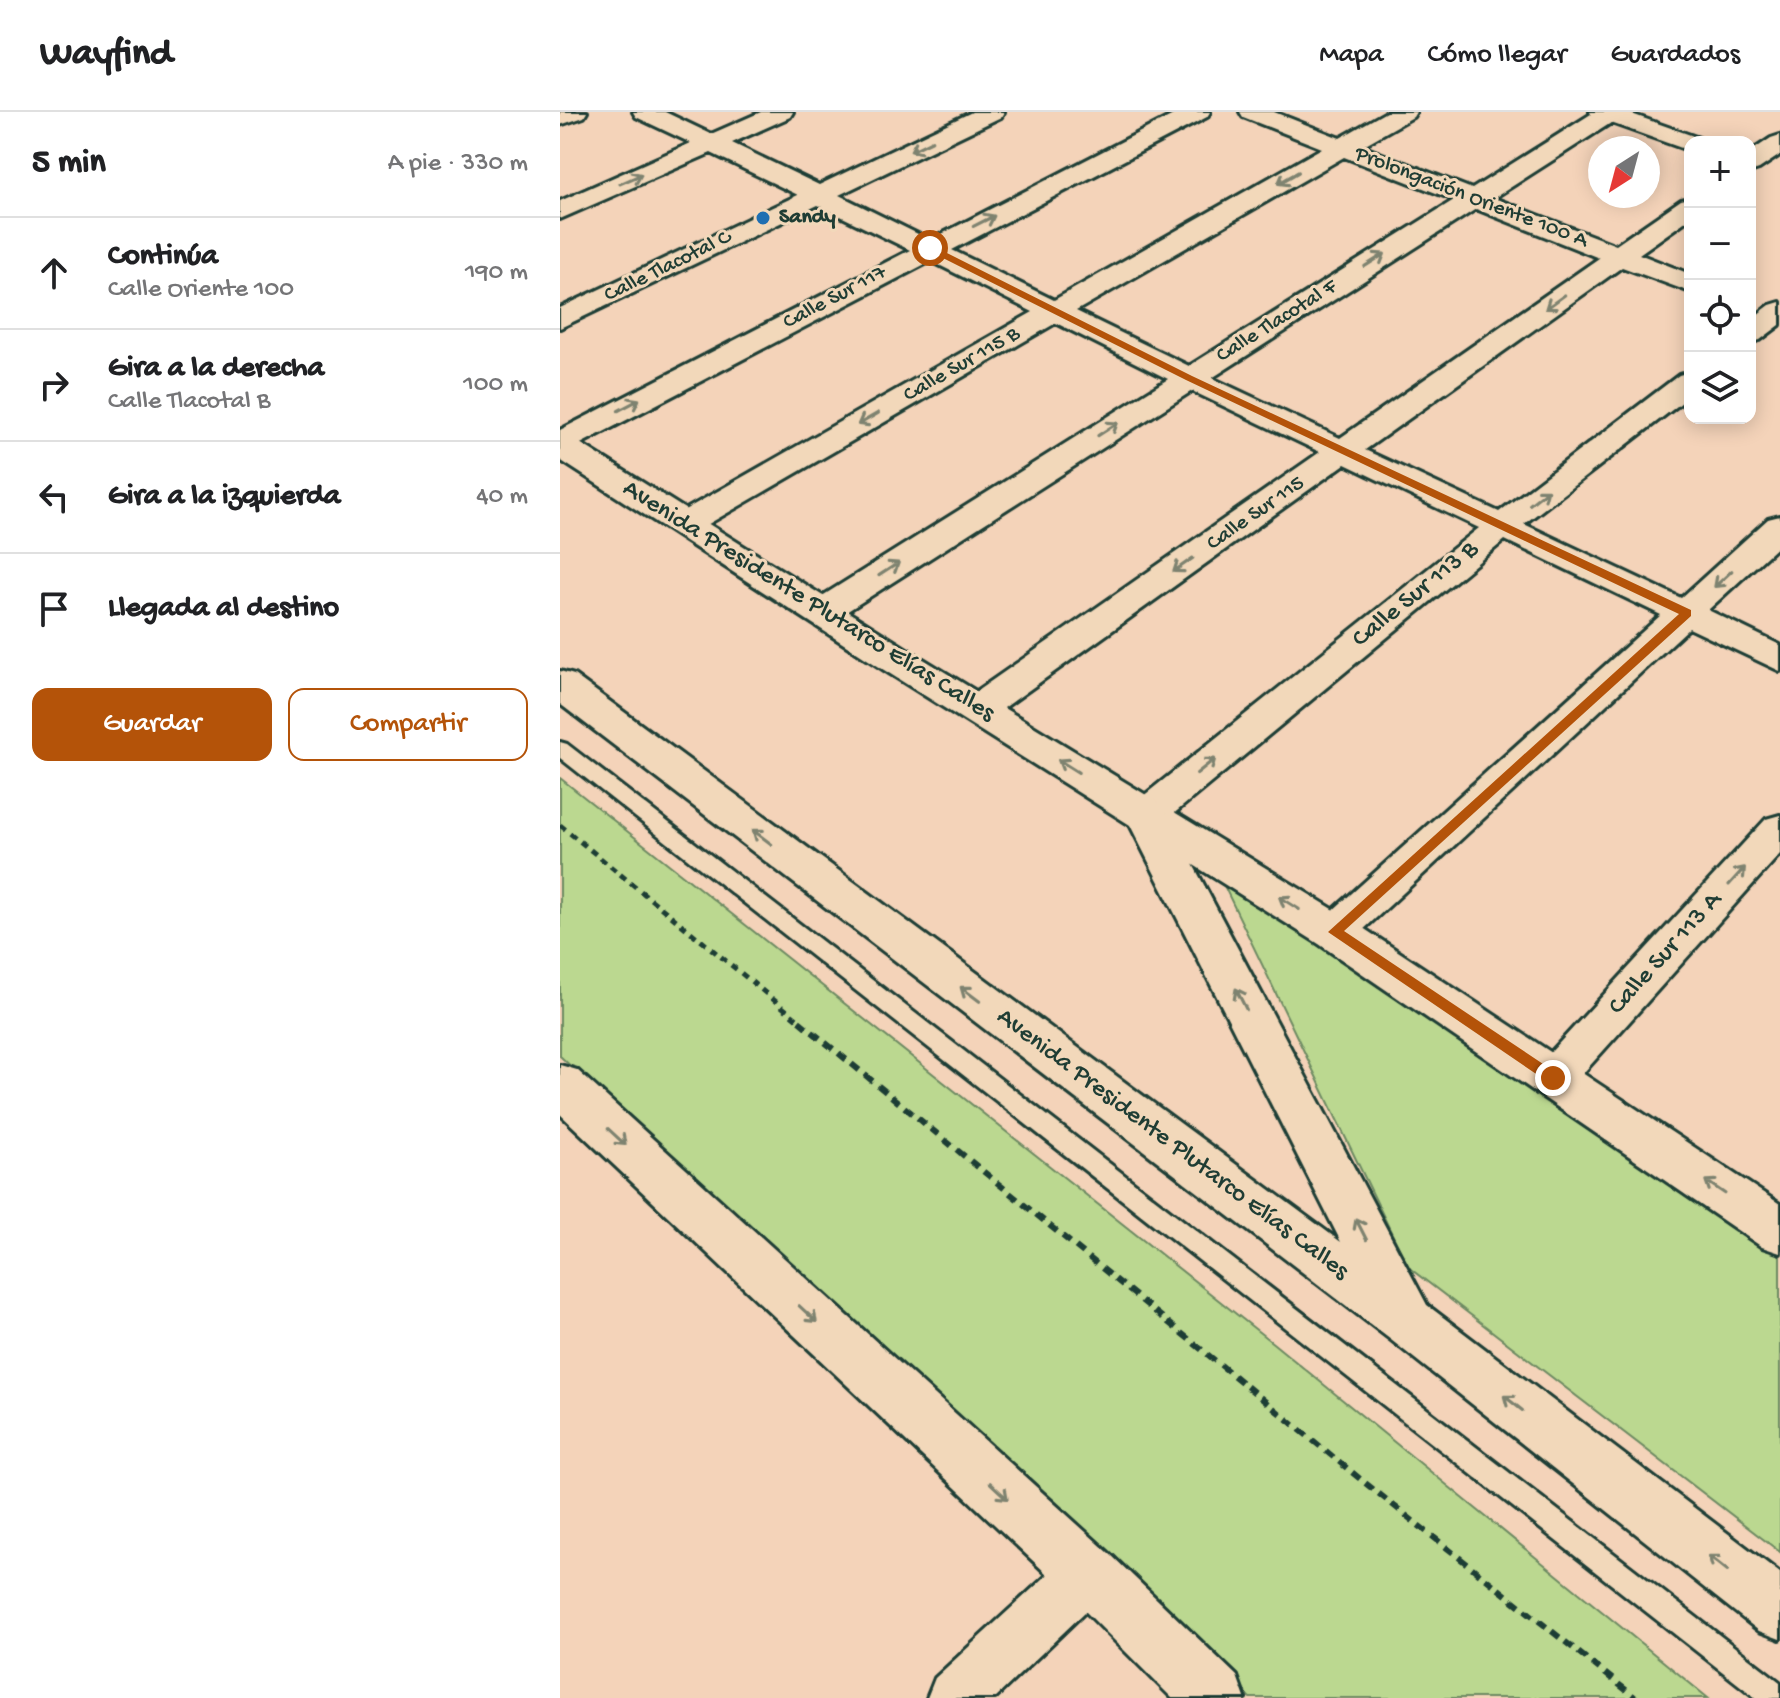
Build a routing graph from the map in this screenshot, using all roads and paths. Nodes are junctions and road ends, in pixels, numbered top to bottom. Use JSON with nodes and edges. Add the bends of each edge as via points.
{"nodes":[{"id":1,"x":575,"y":112,"type":"edge"},
{"id":2,"x":645,"y":112,"type":"edge"},
{"id":3,"x":781,"y":112,"type":"edge"},
{"id":4,"x":992,"y":112,"type":"edge"},
{"id":5,"x":1198,"y":112,"type":"edge"},
{"id":6,"x":1252,"y":112,"type":"edge"},
{"id":7,"x":1404,"y":112,"type":"edge"},
{"id":8,"x":1607,"y":113,"type":"edge"},
{"id":9,"x":560,"y":118,"type":"edge"},
{"id":10,"x":1684,"y":141,"type":"edge"},
{"id":11,"x":712,"y":143,"type":"junction"},
{"id":12,"x":1780,"y":143,"type":"edge"},
{"id":13,"x":1342,"y":148,"type":"junction"},
{"id":14,"x":1756,"y":160,"type":"edge"},
{"id":15,"x":1756,"y":166,"type":"edge"},
{"id":16,"x":1780,"y":175,"type":"edge"},
{"id":17,"x":819,"y":195,"type":"junction"},
{"id":18,"x":1472,"y":198,"type":"junction"},
{"id":19,"x":1687,"y":208,"type":"edge"},
{"id":20,"x":560,"y":211,"type":"edge"},
{"id":21,"x":930,"y":248,"type":"junction"},
{"id":22,"x":1619,"y":256,"type":"junction"},
{"id":23,"x":1684,"y":282,"type":"edge"},
{"id":24,"x":1056,"y":312,"type":"junction"},
{"id":25,"x":560,"y":319,"type":"edge"},
{"id":26,"x":1189,"y":378,"type":"junction"},
{"id":27,"x":1684,"y":386,"type":"edge"},
{"id":28,"x":560,"y":443,"type":"edge"},
{"id":29,"x":1345,"y":452,"type":"junction"},
{"id":30,"x":686,"y":523,"type":"junction"},
{"id":31,"x":1504,"y":524,"type":"junction"},
{"id":32,"x":1780,"y":526,"type":"edge"},
{"id":33,"x":823,"y":611,"type":"junction"},
{"id":34,"x":1687,"y":613,"type":"junction"},
{"id":35,"x":1780,"y":659,"type":"edge"},
{"id":36,"x":560,"y":684,"type":"edge"},
{"id":37,"x":977,"y":709,"type":"junction"},
{"id":38,"x":560,"y":748,"type":"edge"},
{"id":39,"x":1146,"y":815,"type":"junction"},
{"id":40,"x":560,"y":825,"type":"edge"},
{"id":41,"x":1780,"y":829,"type":"edge"},
{"id":42,"x":1335,"y":932,"type":"junction"},
{"id":43,"x":1553,"y":1078,"type":"junction"},
{"id":44,"x":560,"y":1084,"type":"edge"},
{"id":45,"x":1780,"y":1231,"type":"edge"},
{"id":46,"x":1410,"y":1323,"type":"junction"},
{"id":47,"x":1088,"y":1573,"type":"junction"},
{"id":48,"x":1780,"y":1610,"type":"edge"},
{"id":49,"x":955,"y":1698,"type":"edge"},
{"id":50,"x":1215,"y":1698,"type":"edge"},
{"id":51,"x":1636,"y":1698,"type":"edge"},
{"id":52,"x":1778,"y":1698,"type":"edge"}],
"edges":[{"from":1,"to":9,"type":"street"},
{"from":2,"to":11,"type":"street"},
{"from":3,"to":11,"type":"street"},
{"from":4,"to":17,"type":"street","name":"Calle Tlacotal C","one_way":true},
{"from":21,"to":5,"type":"street","name":"Calle Sur 117","one_way":true},
{"from":6,"to":13,"type":"street","name":"Prolongación Oriente 100 A"},
{"from":7,"to":13,"type":"street","name":"Calle Sur 115 B"},
{"from":8,"to":10,"type":"street"},
{"from":8,"to":18,"type":"street","name":"Calle Tlacotal F"},
{"from":11,"to":17,"type":"street"},
{"from":20,"to":11,"type":"street","one_way":true},
{"from":12,"to":14,"type":"street"},
{"from":13,"to":18,"type":"street","name":"Prolongación Oriente 100 A"},
{"from":13,"to":24,"type":"street","name":"Calle Sur 115 B","one_way":true},
{"from":15,"to":16,"type":"street"},
{"from":17,"to":21,"type":"street"},
{"from":17,"to":25,"type":"street","name":"Calle Tlacotal C"},
{"from":18,"to":22,"type":"street","name":"Prolongación Oriente 100 A"},
{"from":26,"to":18,"type":"street","name":"Calle Tlacotal F","one_way":true},
{"from":19,"to":22,"type":"street","name":"Calle Sur 115"},
{"from":21,"to":24,"type":"street"},
{"from":28,"to":21,"type":"street","name":"Calle Sur 117","one_way":true},
{"from":22,"to":23,"type":"street","name":"Prolongación Oriente 100 A"},
{"from":22,"to":29,"type":"street","name":"Calle Sur 115","one_way":true},
{"from":24,"to":26,"type":"street"},
{"from":24,"to":30,"type":"street","name":"Calle Sur 115 B","one_way":true},
{"from":26,"to":29,"type":"street"},
{"from":33,"to":26,"type":"street","name":"Calle Tlacotal F","one_way":true},
{"from":31,"to":27,"type":"street","name":"Calle Sur 113 B","one_way":true},
{"from":28,"to":30,"type":"main road","name":"Avenida Presidente Plutarco Elías Calles"},
{"from":29,"to":31,"type":"street"},
{"from":29,"to":37,"type":"street","name":"Calle Sur 115","one_way":true},
{"from":30,"to":33,"type":"main road","name":"Avenida Presidente Plutarco Elías Calles"},
{"from":31,"to":34,"type":"street"},
{"from":39,"to":31,"type":"street","name":"Calle Sur 113 B","one_way":true},
{"from":32,"to":34,"type":"street","one_way":true},
{"from":33,"to":37,"type":"main road","name":"Avenida Presidente Plutarco Elías Calles"},
{"from":34,"to":35,"type":"street"},
{"from":34,"to":42,"type":"street"},
{"from":46,"to":36,"type":"main road","name":"Avenida Presidente Plutarco Elías Calles","one_way":true},
{"from":39,"to":37,"type":"main road","name":"Avenida Presidente Plutarco Elías Calles","one_way":true},
{"from":38,"to":52,"type":"lane"},
{"from":42,"to":39,"type":"main road","name":"Avenida Presidente Plutarco Elías Calles","one_way":true},
{"from":46,"to":39,"type":"main road","one_way":true},
{"from":40,"to":51,"type":"path"},
{"from":43,"to":41,"type":"street","name":"Calle Sur 113 A","one_way":true},
{"from":42,"to":43,"type":"main road","name":"Avenida Presidente Plutarco Elías Calles"},
{"from":45,"to":43,"type":"main road","name":"Avenida Presidente Plutarco Elías Calles","one_way":true},
{"from":44,"to":47,"type":"main road","one_way":true},
{"from":48,"to":46,"type":"main road","name":"Avenida Presidente Plutarco Elías Calles","one_way":true},
{"from":47,"to":49,"type":"street"},
{"from":47,"to":50,"type":"main road"}]}
